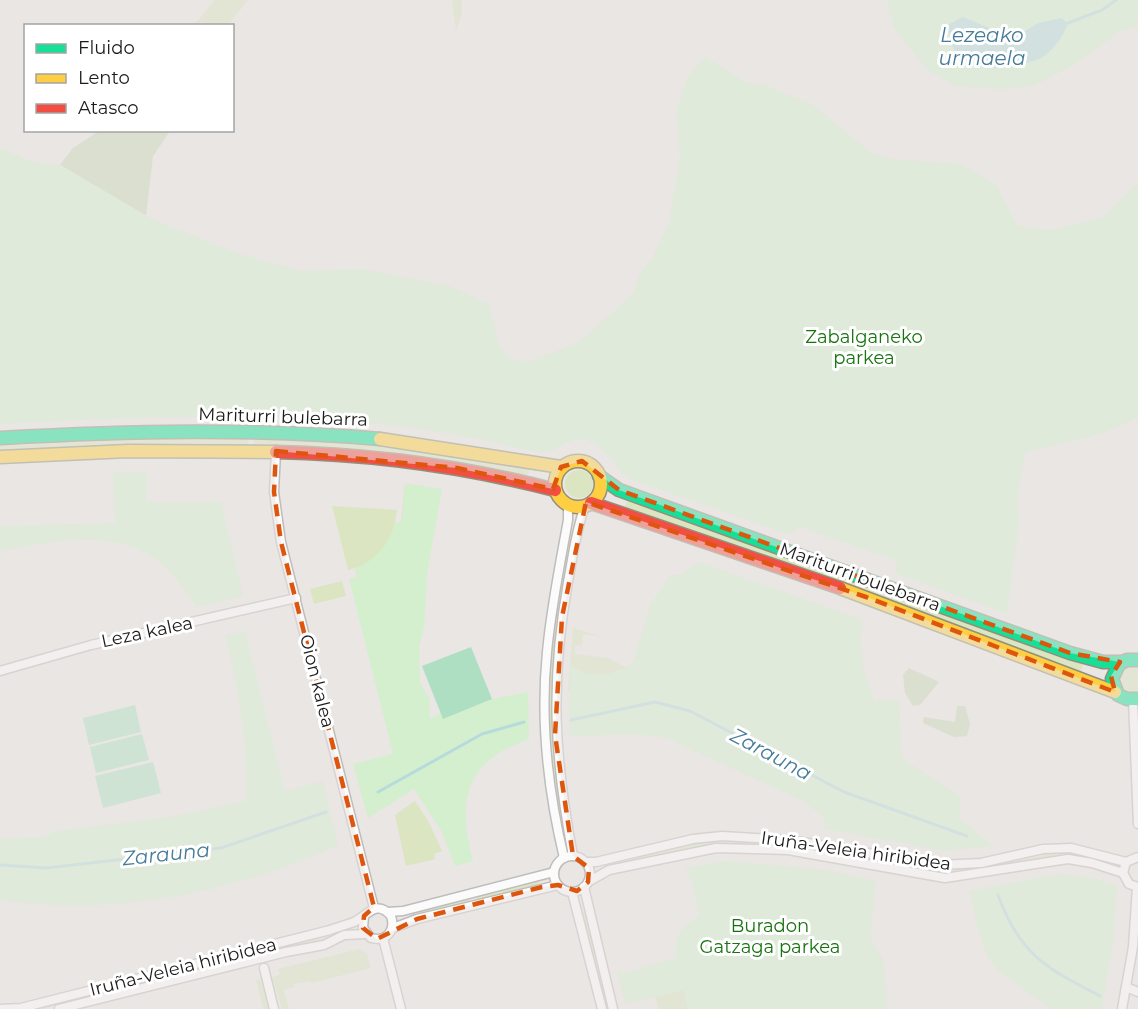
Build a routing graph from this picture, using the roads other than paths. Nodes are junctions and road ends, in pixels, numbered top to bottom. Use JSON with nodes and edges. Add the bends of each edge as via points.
{"nodes":[{"id":1,"x":0,"y":438,"type":"edge"},
{"id":2,"x":276,"y":451,"type":"junction"},
{"id":3,"x":0,"y":457,"type":"edge"},
{"id":4,"x":561,"y":468,"type":"junction"},
{"id":5,"x":599,"y":476,"type":"junction"},
{"id":6,"x":555,"y":490,"type":"junction"},
{"id":7,"x":588,"y":504,"type":"junction"},
{"id":8,"x":568,"y":505,"type":"junction"},
{"id":9,"x":296,"y":598,"type":"junction"},
{"id":10,"x":1138,"y":660,"type":"edge"},
{"id":11,"x":1120,"y":662,"type":"junction"},
{"id":12,"x":0,"y":670,"type":"edge"},
{"id":13,"x":1115,"y":692,"type":"junction"},
{"id":14,"x":1136,"y":700,"type":"edge"},
{"id":15,"x":1138,"y":824,"type":"edge"},
{"id":16,"x":569,"y":857,"type":"junction"},
{"id":17,"x":1138,"y":857,"type":"edge"},
{"id":18,"x":585,"y":862,"type":"junction"},
{"id":19,"x":1126,"y":862,"type":"junction"},
{"id":20,"x":554,"y":872,"type":"junction"},
{"id":21,"x":1123,"y":873,"type":"junction"},
{"id":22,"x":558,"y":885,"type":"junction"},
{"id":23,"x":586,"y":885,"type":"junction"},
{"id":24,"x":1138,"y":887,"type":"edge"},
{"id":25,"x":572,"y":892,"type":"junction"},
{"id":26,"x":374,"y":908,"type":"junction"},
{"id":27,"x":388,"y":912,"type":"junction"},
{"id":28,"x":364,"y":916,"type":"junction"},
{"id":29,"x":393,"y":928,"type":"junction"},
{"id":30,"x":366,"y":934,"type":"junction"},
{"id":31,"x":383,"y":938,"type":"junction"},
{"id":32,"x":264,"y":968,"type":"dead end"},
{"id":33,"x":1126,"y":987,"type":"junction"},
{"id":34,"x":1138,"y":992,"type":"edge"},
{"id":35,"x":0,"y":1009,"type":"edge"},
{"id":36,"x":59,"y":1009,"type":"edge"},
{"id":37,"x":274,"y":1009,"type":"edge"},
{"id":38,"x":400,"y":1009,"type":"edge"},
{"id":39,"x":602,"y":1009,"type":"edge"},
{"id":40,"x":613,"y":1009,"type":"edge"},
{"id":41,"x":1122,"y":1009,"type":"edge"}],
"edges":[{"from":1,"to":4,"type":"main road","name":"Mariturri bulebarra","via":[[202,431],[333,435],[450,447]]},
{"from":2,"to":3,"type":"main road","name":"Mariturri bulebarra"},
{"from":2,"to":6,"type":"main road","name":"Mariturri bulebarra","via":[[457,468]]},
{"from":2,"to":9,"type":"street","name":"Oion kalea","via":[[275,509]]},
{"from":4,"to":5,"type":"main road","via":[[582,461],[590,464]]},
{"from":4,"to":6,"type":"main road"},
{"from":5,"to":7,"type":"main road","via":[[597,495]]},
{"from":5,"to":11,"type":"main road","name":"Mariturri bulebarra","via":[[619,490],[1070,653],[1103,662]]},
{"from":6,"to":8,"type":"main road"},
{"from":7,"to":8,"type":"main road"},
{"from":7,"to":13,"type":"main road","name":"Mariturri bulebarra","via":[[856,594]]},
{"from":7,"to":16,"type":"street","via":[[579,521],[562,617],[556,687],[559,769]]},
{"from":8,"to":16,"type":"street","via":[[546,653],[545,701],[548,773]]},
{"from":9,"to":12,"type":"street","name":"Leza kalea","via":[[102,642]]},
{"from":9,"to":26,"type":"street","name":"Oion kalea"},
{"from":10,"to":11,"type":"main road","name":"Mariturri bulebarra"},
{"from":11,"to":13,"type":"main road","via":[[1111,676]]},
{"from":13,"to":14,"type":"main road","name":"Mariturri bulebarra"},
{"from":14,"to":15,"type":"street"},
{"from":16,"to":18,"type":"street"},
{"from":16,"to":20,"type":"street","via":[[559,861]]},
{"from":17,"to":19,"type":"street"},
{"from":18,"to":19,"type":"street","name":"Iruña-Veleia hiribidea","via":[[722,836],[790,840],[940,865],[981,863],[1043,849],[1071,848]]},
{"from":18,"to":23,"type":"street","via":[[589,868]]},
{"from":19,"to":21,"type":"street"},
{"from":20,"to":22,"type":"street"},
{"from":20,"to":27,"type":"street"},
{"from":21,"to":23,"type":"street","name":"Iruña-Veleia hiribidea","via":[[1068,860],[945,878],[788,850],[726,847],[695,850],[609,870]]},
{"from":21,"to":24,"type":"street","via":[[1129,884]]},
{"from":22,"to":25,"type":"street"},
{"from":22,"to":29,"type":"street"},
{"from":23,"to":25,"type":"street"},
{"from":23,"to":40,"type":"street"},
{"from":24,"to":33,"type":"street"},
{"from":25,"to":39,"type":"street"},
{"from":26,"to":27,"type":"street"},
{"from":26,"to":28,"type":"street"},
{"from":27,"to":29,"type":"street"},
{"from":28,"to":30,"type":"street"},
{"from":28,"to":35,"type":"street","name":"Iruña-Veleia hiribidea","via":[[330,930],[38,1004]]},
{"from":29,"to":31,"type":"street"},
{"from":30,"to":31,"type":"street"},
{"from":30,"to":36,"type":"street","name":"Iruña-Veleia hiribidea","via":[[344,935],[324,945]]},
{"from":31,"to":38,"type":"street"},
{"from":32,"to":37,"type":"street"},
{"from":33,"to":34,"type":"street"},
{"from":33,"to":41,"type":"street"}]}
